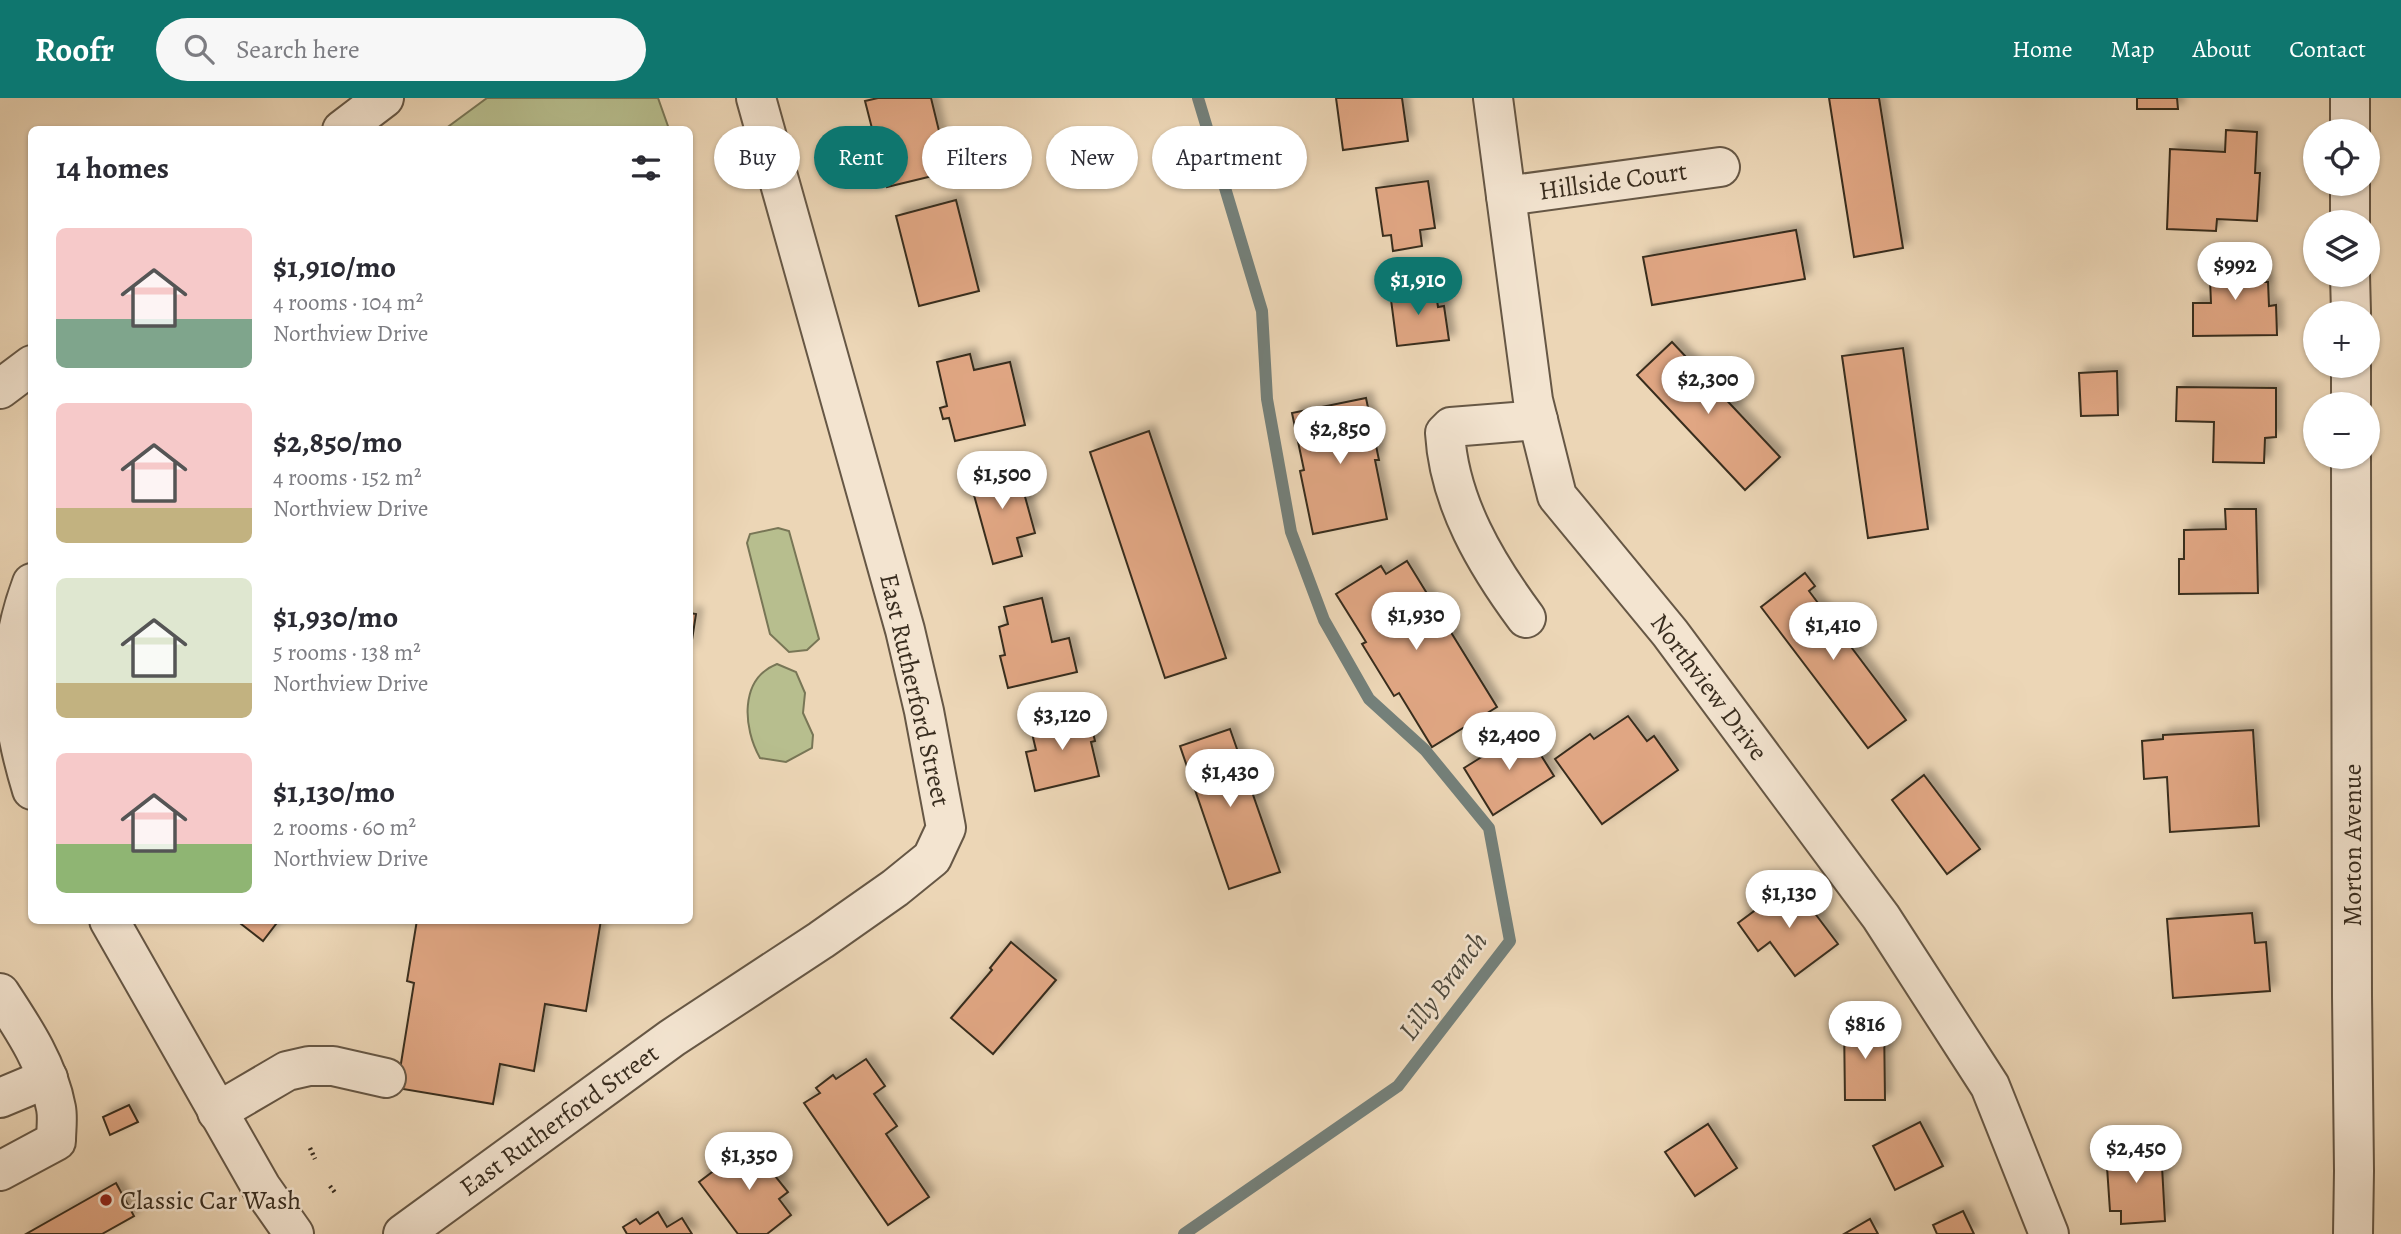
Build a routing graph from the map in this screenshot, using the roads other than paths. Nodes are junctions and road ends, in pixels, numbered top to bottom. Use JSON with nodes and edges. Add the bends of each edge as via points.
{"nodes":[{"id":1,"x":384,"y":98,"type":"edge"},
{"id":2,"x":756,"y":98,"type":"edge"},
{"id":3,"x":1493,"y":98,"type":"edge"},
{"id":4,"x":2350,"y":98,"type":"edge"},
{"id":5,"x":2350,"y":119,"type":"edge"},
{"id":6,"x":347,"y":126,"type":"edge"},
{"id":7,"x":1720,"y":167,"type":"dead end"},
{"id":8,"x":1506,"y":195,"type":"junction"},
{"id":9,"x":1538,"y":420,"type":"junction"},
{"id":10,"x":2351,"y":469,"type":"edge"},
{"id":11,"x":28,"y":593,"type":"edge"},
{"id":12,"x":1526,"y":618,"type":"dead end"},
{"id":13,"x":28,"y":777,"type":"edge"},
{"id":14,"x":111,"y":924,"type":"edge"},
{"id":15,"x":6,"y":1016,"type":"edge"},
{"id":16,"x":48,"y":1078,"type":"junction"},
{"id":17,"x":386,"y":1078,"type":"dead end"},
{"id":18,"x":0,"y":1098,"type":"edge"},
{"id":19,"x":218,"y":1112,"type":"junction"},
{"id":20,"x":0,"y":1171,"type":"edge"},
{"id":21,"x":294,"y":1234,"type":"edge"},
{"id":22,"x":403,"y":1234,"type":"edge"},
{"id":23,"x":2049,"y":1234,"type":"edge"},
{"id":24,"x":2353,"y":1234,"type":"edge"}],
"edges":[{"from":1,"to":6,"type":"street"},
{"from":2,"to":22,"type":"street","name":"East Rutherford Street","via":[[905,630],[946,828],[932,858],[895,888],[672,1038]]},
{"from":3,"to":8,"type":"street","name":"Northview Drive"},
{"from":4,"to":5,"type":"street"},
{"from":7,"to":8,"type":"street","name":"Hillside Court"},
{"from":8,"to":9,"type":"street","name":"Northview Drive"},
{"from":9,"to":12,"type":"street","via":[[1451,427],[1445,433],[1466,520]]},
{"from":9,"to":23,"type":"street","name":"Northview Drive","via":[[1557,496],[1664,626],[1881,917],[1990,1086]]},
{"from":10,"to":24,"type":"street","name":"Morton Avenue"},
{"from":11,"to":13,"type":"street","via":[[14,648],[12,694],[18,746]]},
{"from":14,"to":19,"type":"street"},
{"from":15,"to":16,"type":"street","via":[[37,1054]]},
{"from":16,"to":18,"type":"street"},
{"from":16,"to":20,"type":"street","via":[[57,1110],[56,1141]]},
{"from":17,"to":19,"type":"street","via":[[333,1066],[309,1066],[287,1071]]},
{"from":19,"to":21,"type":"street"}]}
